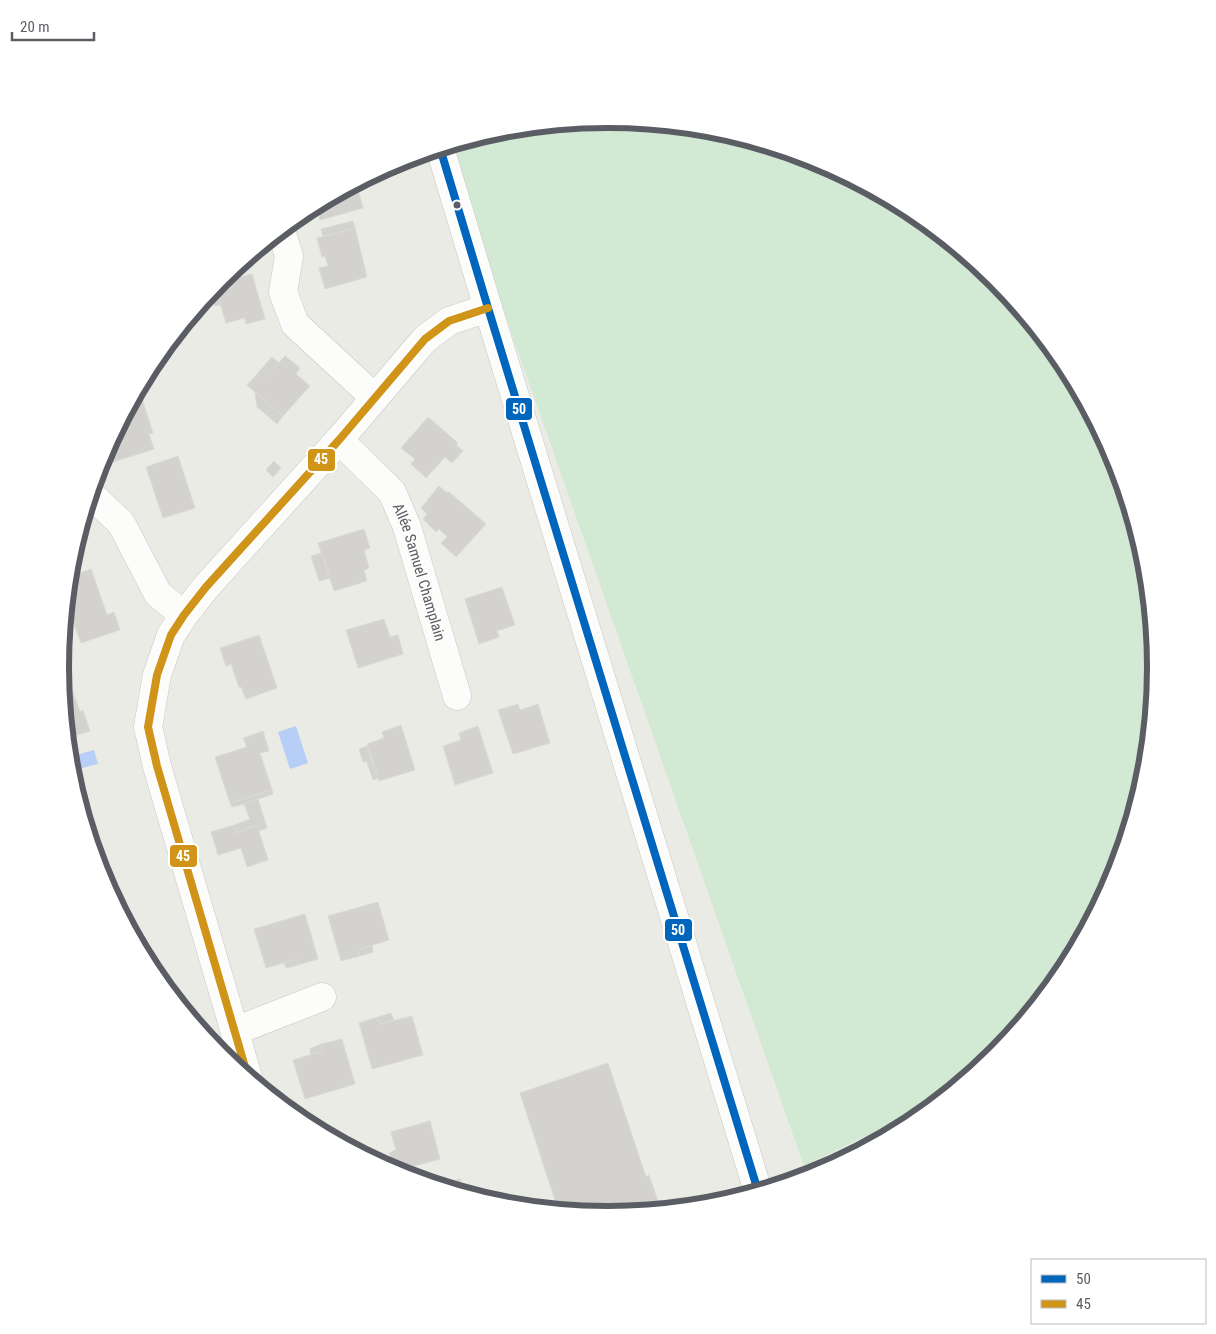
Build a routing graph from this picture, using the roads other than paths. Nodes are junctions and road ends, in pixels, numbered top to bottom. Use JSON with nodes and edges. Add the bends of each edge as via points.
{"nodes":[{"id":1,"x":442,"y":154,"type":"edge"},
{"id":2,"x":283,"y":237,"type":"edge"},
{"id":3,"x":488,"y":308,"type":"junction"},
{"id":4,"x":374,"y":397,"type":"junction"},
{"id":5,"x":339,"y":440,"type":"junction"},
{"id":6,"x":95,"y":499,"type":"edge"},
{"id":7,"x":184,"y":615,"type":"junction"},
{"id":8,"x":457,"y":696,"type":"dead end"},
{"id":9,"x":322,"y":997,"type":"dead end"},
{"id":10,"x":234,"y":1031,"type":"junction"},
{"id":11,"x":244,"y":1065,"type":"edge"},
{"id":12,"x":756,"y":1185,"type":"edge"}],
"edges":[{"from":1,"to":3,"type":"street"},
{"from":2,"to":4,"type":"street","via":[[289,256],[283,292],[295,324]]},
{"from":3,"to":4,"type":"street","via":[[449,321],[425,340]]},
{"from":3,"to":12,"type":"street"},
{"from":4,"to":5,"type":"street"},
{"from":5,"to":7,"type":"street"},
{"from":5,"to":8,"type":"street","name":"Allée Samuel Champlain","via":[[392,492],[407,527]]},
{"from":6,"to":7,"type":"street","via":[[121,522],[158,594]]},
{"from":7,"to":10,"type":"street","via":[[171,635],[157,675],[148,727],[156,766]]},
{"from":9,"to":10,"type":"street"},
{"from":10,"to":11,"type":"street"}]}
